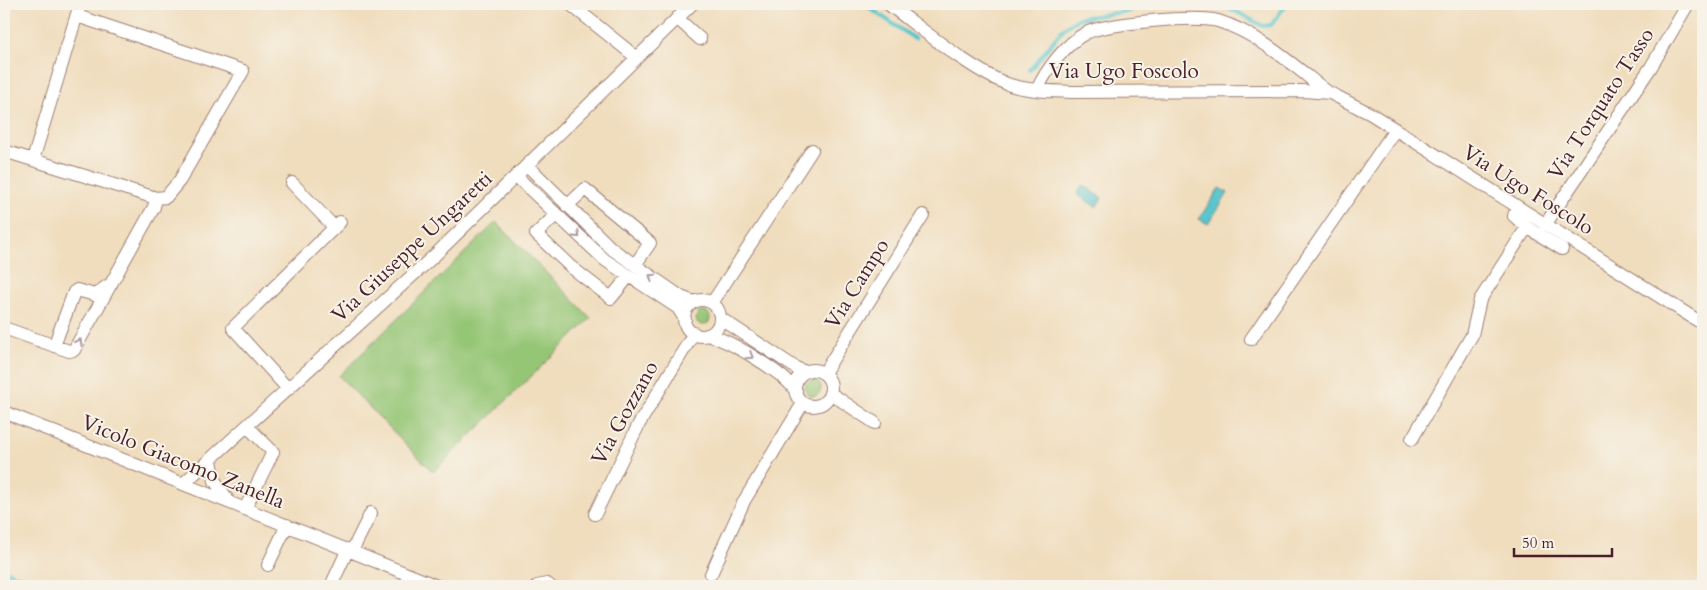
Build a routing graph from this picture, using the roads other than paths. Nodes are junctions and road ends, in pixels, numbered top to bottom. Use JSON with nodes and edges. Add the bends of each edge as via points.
{"nodes":[{"id":1,"x":570,"y":4,"type":"edge"},
{"id":2,"x":692,"y":4,"type":"edge"},
{"id":3,"x":888,"y":4,"type":"edge"},
{"id":4,"x":1688,"y":4,"type":"edge"},
{"id":5,"x":79,"y":10,"type":"edge"},
{"id":6,"x":677,"y":18,"type":"junction"},
{"id":7,"x":700,"y":39,"type":"dead end"},
{"id":8,"x":636,"y":57,"type":"junction"},
{"id":9,"x":1037,"y":90,"type":"junction"},
{"id":10,"x":1330,"y":93,"type":"junction"},
{"id":11,"x":1396,"y":130,"type":"junction"},
{"id":12,"x":812,"y":150,"type":"dead end"},
{"id":13,"x":4,"y":151,"type":"edge"},
{"id":14,"x":33,"y":160,"type":"junction"},
{"id":15,"x":528,"y":166,"type":"junction"},
{"id":16,"x":516,"y":177,"type":"junction"},
{"id":17,"x":292,"y":183,"type":"dead end"},
{"id":18,"x":156,"y":198,"type":"junction"},
{"id":19,"x":567,"y":206,"type":"junction"},
{"id":20,"x":1517,"y":207,"type":"junction"},
{"id":21,"x":556,"y":215,"type":"junction"},
{"id":22,"x":923,"y":216,"type":"dead end"},
{"id":23,"x":1545,"y":225,"type":"junction"},
{"id":24,"x":1527,"y":227,"type":"junction"},
{"id":25,"x":1562,"y":249,"type":"dead end"},
{"id":26,"x":632,"y":270,"type":"junction"},
{"id":27,"x":108,"y":285,"type":"junction"},
{"id":28,"x":694,"y":302,"type":"junction"},
{"id":29,"x":712,"y":303,"type":"junction"},
{"id":30,"x":720,"y":318,"type":"junction"},
{"id":31,"x":685,"y":319,"type":"junction"},
{"id":32,"x":1703,"y":324,"type":"edge"},
{"id":33,"x":4,"y":328,"type":"edge"},
{"id":34,"x":694,"y":333,"type":"junction"},
{"id":35,"x":707,"y":335,"type":"junction"},
{"id":36,"x":1251,"y":338,"type":"dead end"},
{"id":37,"x":54,"y":346,"type":"junction"},
{"id":38,"x":805,"y":372,"type":"junction"},
{"id":39,"x":824,"y":373,"type":"junction"},
{"id":40,"x":288,"y":389,"type":"junction"},
{"id":41,"x":796,"y":391,"type":"junction"},
{"id":42,"x":830,"y":393,"type":"junction"},
{"id":43,"x":803,"y":403,"type":"junction"},
{"id":44,"x":4,"y":412,"type":"edge"},
{"id":45,"x":875,"y":422,"type":"dead end"},
{"id":46,"x":248,"y":426,"type":"junction"},
{"id":47,"x":1412,"y":439,"type":"dead end"},
{"id":48,"x":211,"y":460,"type":"junction"},
{"id":49,"x":183,"y":484,"type":"junction"},
{"id":50,"x":229,"y":502,"type":"junction"},
{"id":51,"x":245,"y":509,"type":"junction"},
{"id":52,"x":371,"y":513,"type":"dead end"},
{"id":53,"x":595,"y":514,"type":"dead end"},
{"id":54,"x":287,"y":525,"type":"junction"},
{"id":55,"x":350,"y":550,"type":"junction"},
{"id":56,"x":268,"y":565,"type":"dead end"},
{"id":57,"x":711,"y":574,"type":"dead end"},
{"id":58,"x":331,"y":586,"type":"edge"},
{"id":59,"x":437,"y":586,"type":"edge"},
{"id":60,"x":537,"y":586,"type":"edge"},
{"id":61,"x":550,"y":586,"type":"edge"}],
"edges":[{"from":1,"to":8,"type":"street"},
{"from":2,"to":6,"type":"street","name":"Via Giuseppe Ungaretti"},
{"from":3,"to":9,"type":"street","name":"Via Ugo Foscolo","via":[[984,72],[1010,85]]},
{"from":4,"to":23,"type":"street","name":"Via Torquato Tasso","via":[[1651,67]]},
{"from":5,"to":14,"type":"street"},
{"from":5,"to":18,"type":"street","via":[[243,71],[180,180],[166,197]]},
{"from":6,"to":7,"type":"street"},
{"from":6,"to":8,"type":"street","name":"Via Giuseppe Ungaretti"},
{"from":8,"to":15,"type":"street","name":"Via Giuseppe Ungaretti"},
{"from":9,"to":10,"type":"street","name":"Via Ugo Foscolo"},
{"from":9,"to":10,"type":"street","name":"Via Ugo Foscolo","via":[[1042,79],[1073,42],[1087,32],[1184,18],[1216,21],[1245,33],[1275,51]]},
{"from":10,"to":11,"type":"street","name":"Via Ugo Foscolo"},
{"from":11,"to":20,"type":"street","name":"Via Ugo Foscolo"},
{"from":11,"to":36,"type":"street"},
{"from":12,"to":29,"type":"street"},
{"from":13,"to":14,"type":"street"},
{"from":14,"to":18,"type":"street"},
{"from":15,"to":16,"type":"street","name":"Via Giuseppe Ungaretti"},
{"from":15,"to":19,"type":"street"},
{"from":16,"to":21,"type":"street"},
{"from":16,"to":40,"type":"street","name":"Via Giuseppe Ungaretti"},
{"from":17,"to":40,"type":"street","via":[[337,225],[233,328]]},
{"from":18,"to":27,"type":"street","via":[[154,207]]},
{"from":19,"to":26,"type":"street"},
{"from":19,"to":26,"type":"street","via":[[585,189],[650,243]]},
{"from":20,"to":23,"type":"street","name":"Via Ugo Foscolo"},
{"from":20,"to":24,"type":"street","via":[[1514,216]]},
{"from":21,"to":26,"type":"street","one_way":true,"via":[[605,260]]},
{"from":21,"to":26,"type":"street","via":[[536,234],[611,298]]},
{"from":22,"to":39,"type":"street","name":"Via Campo"},
{"from":23,"to":32,"type":"street","name":"Via Ugo Foscolo"},
{"from":24,"to":25,"type":"street"},
{"from":24,"to":47,"type":"street","via":[[1480,300],[1472,335]]},
{"from":28,"to":26,"type":"street","one_way":true},
{"from":26,"to":31,"type":"street","via":[[678,308]]},
{"from":37,"to":27,"type":"street","one_way":true,"via":[[74,350]]},
{"from":27,"to":37,"type":"street","via":[[95,296],[77,290],[74,292]]},
{"from":28,"to":29,"type":"street"},
{"from":28,"to":31,"type":"street","via":[[687,309]]},
{"from":29,"to":30,"type":"street","via":[[717,307]]},
{"from":30,"to":35,"type":"street","via":[[718,327]]},
{"from":30,"to":38,"type":"street"},
{"from":31,"to":34,"type":"street","via":[[689,330]]},
{"from":33,"to":37,"type":"street"},
{"from":34,"to":35,"type":"street"},
{"from":34,"to":53,"type":"street","name":"Via Gozzano","via":[[639,424]]},
{"from":35,"to":41,"type":"street","one_way":true,"via":[[723,338],[783,377]]},
{"from":38,"to":39,"type":"street","via":[[815,370]]},
{"from":38,"to":41,"type":"street","via":[[797,380]]},
{"from":39,"to":42,"type":"street","via":[[830,384]]},
{"from":40,"to":46,"type":"street","name":"Via Giuseppe Ungaretti"},
{"from":41,"to":43,"type":"street"},
{"from":42,"to":43,"type":"street","via":[[821,404]]},
{"from":42,"to":45,"type":"street"},
{"from":43,"to":57,"type":"street","via":[[744,502]]},
{"from":44,"to":49,"type":"street","name":"Vicolo Giacomo Zanella"},
{"from":46,"to":48,"type":"street","name":"Via Giuseppe Ungaretti"},
{"from":46,"to":51,"type":"street","via":[[274,452]]},
{"from":48,"to":49,"type":"street","name":"Via Giuseppe Ungaretti"},
{"from":48,"to":50,"type":"street","via":[[215,482]]},
{"from":49,"to":50,"type":"street","name":"Vicolo Giacomo Zanella"},
{"from":50,"to":51,"type":"street","name":"Vicolo Giacomo Zanella"},
{"from":51,"to":54,"type":"street","name":"Vicolo Giacomo Zanella"},
{"from":52,"to":55,"type":"street"},
{"from":54,"to":55,"type":"street","name":"Vicolo Giacomo Zanella"},
{"from":54,"to":56,"type":"street"},
{"from":55,"to":58,"type":"street"},
{"from":55,"to":59,"type":"street","name":"Vicolo Giacomo Zanella"},
{"from":60,"to":61,"type":"street"}]}
